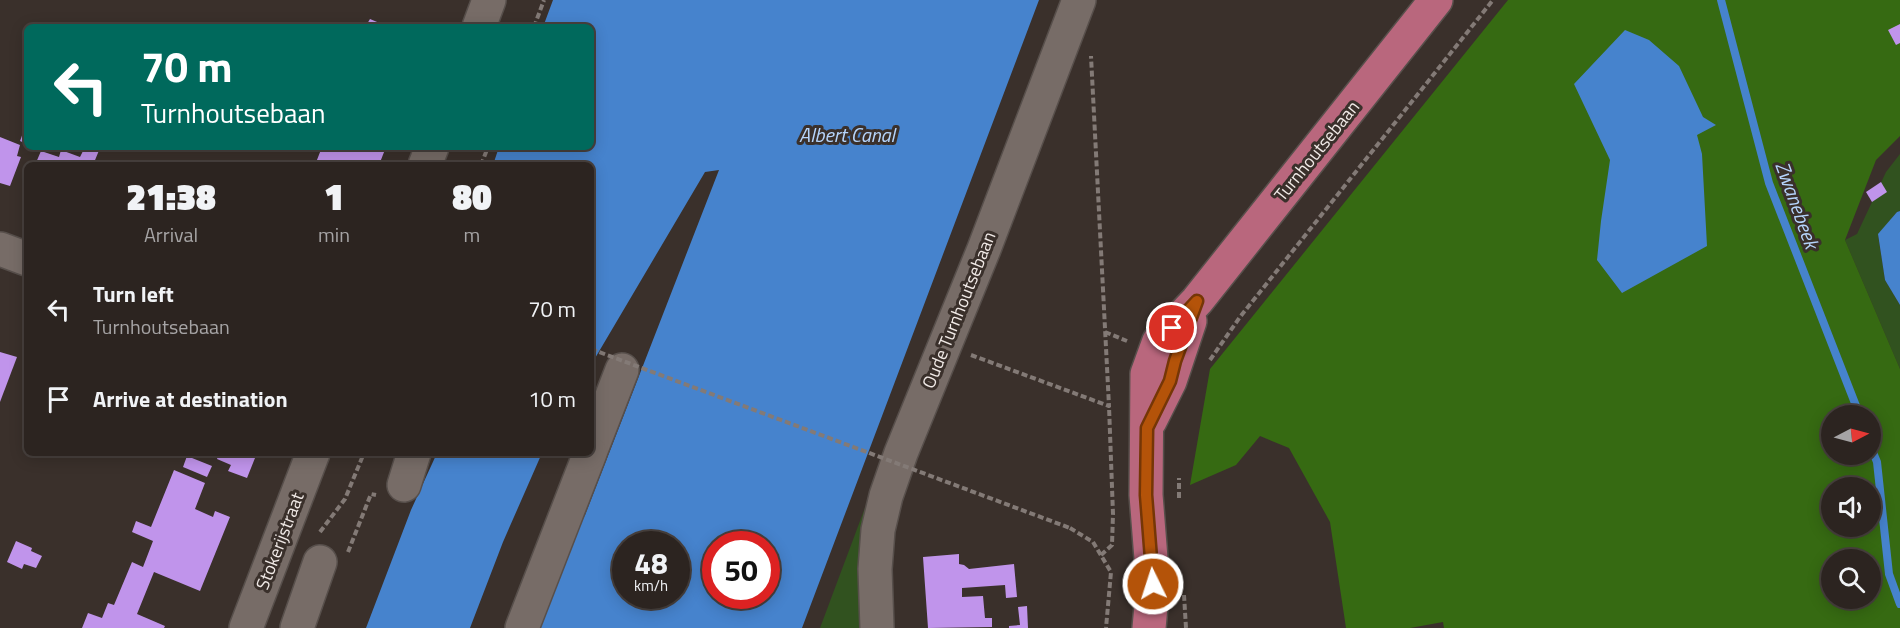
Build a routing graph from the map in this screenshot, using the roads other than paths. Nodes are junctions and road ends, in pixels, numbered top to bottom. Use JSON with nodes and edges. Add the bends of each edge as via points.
{"nodes":[{"id":1,"x":489,"y":0,"type":"edge"},
{"id":2,"x":1079,"y":0,"type":"edge"},
{"id":3,"x":1436,"y":0,"type":"edge"},
{"id":4,"x":479,"y":24,"type":"edge"},
{"id":5,"x":0,"y":249,"type":"edge"},
{"id":6,"x":24,"y":258,"type":"edge"},
{"id":7,"x":622,"y":370,"type":"dead end"},
{"id":8,"x":594,"y":442,"type":"edge"},
{"id":9,"x":312,"y":456,"type":"edge"},
{"id":10,"x":413,"y":456,"type":"edge"},
{"id":11,"x":588,"y":456,"type":"edge"},
{"id":12,"x":404,"y":485,"type":"dead end"},
{"id":13,"x":319,"y":548,"type":"road end"},
{"id":14,"x":246,"y":628,"type":"edge"},
{"id":15,"x":297,"y":628,"type":"edge"},
{"id":16,"x":522,"y":628,"type":"edge"},
{"id":17,"x":877,"y":628,"type":"edge"},
{"id":18,"x":1149,"y":628,"type":"edge"}],
"edges":[{"from":1,"to":4,"type":"street"},
{"from":2,"to":17,"type":"street","name":"Oude Turnhoutsebaan","via":[[886,496],[875,569]]},
{"from":3,"to":18,"type":"main road","name":"Turnhoutsebaan","via":[[1197,301],[1159,341],[1147,374],[1146,495],[1153,584]]},
{"from":5,"to":6,"type":"street"},
{"from":7,"to":8,"type":"street"},
{"from":9,"to":14,"type":"street","name":"Stokerijstraat"},
{"from":10,"to":12,"type":"street"},
{"from":11,"to":16,"type":"street"},
{"from":13,"to":15,"type":"street"}]}
